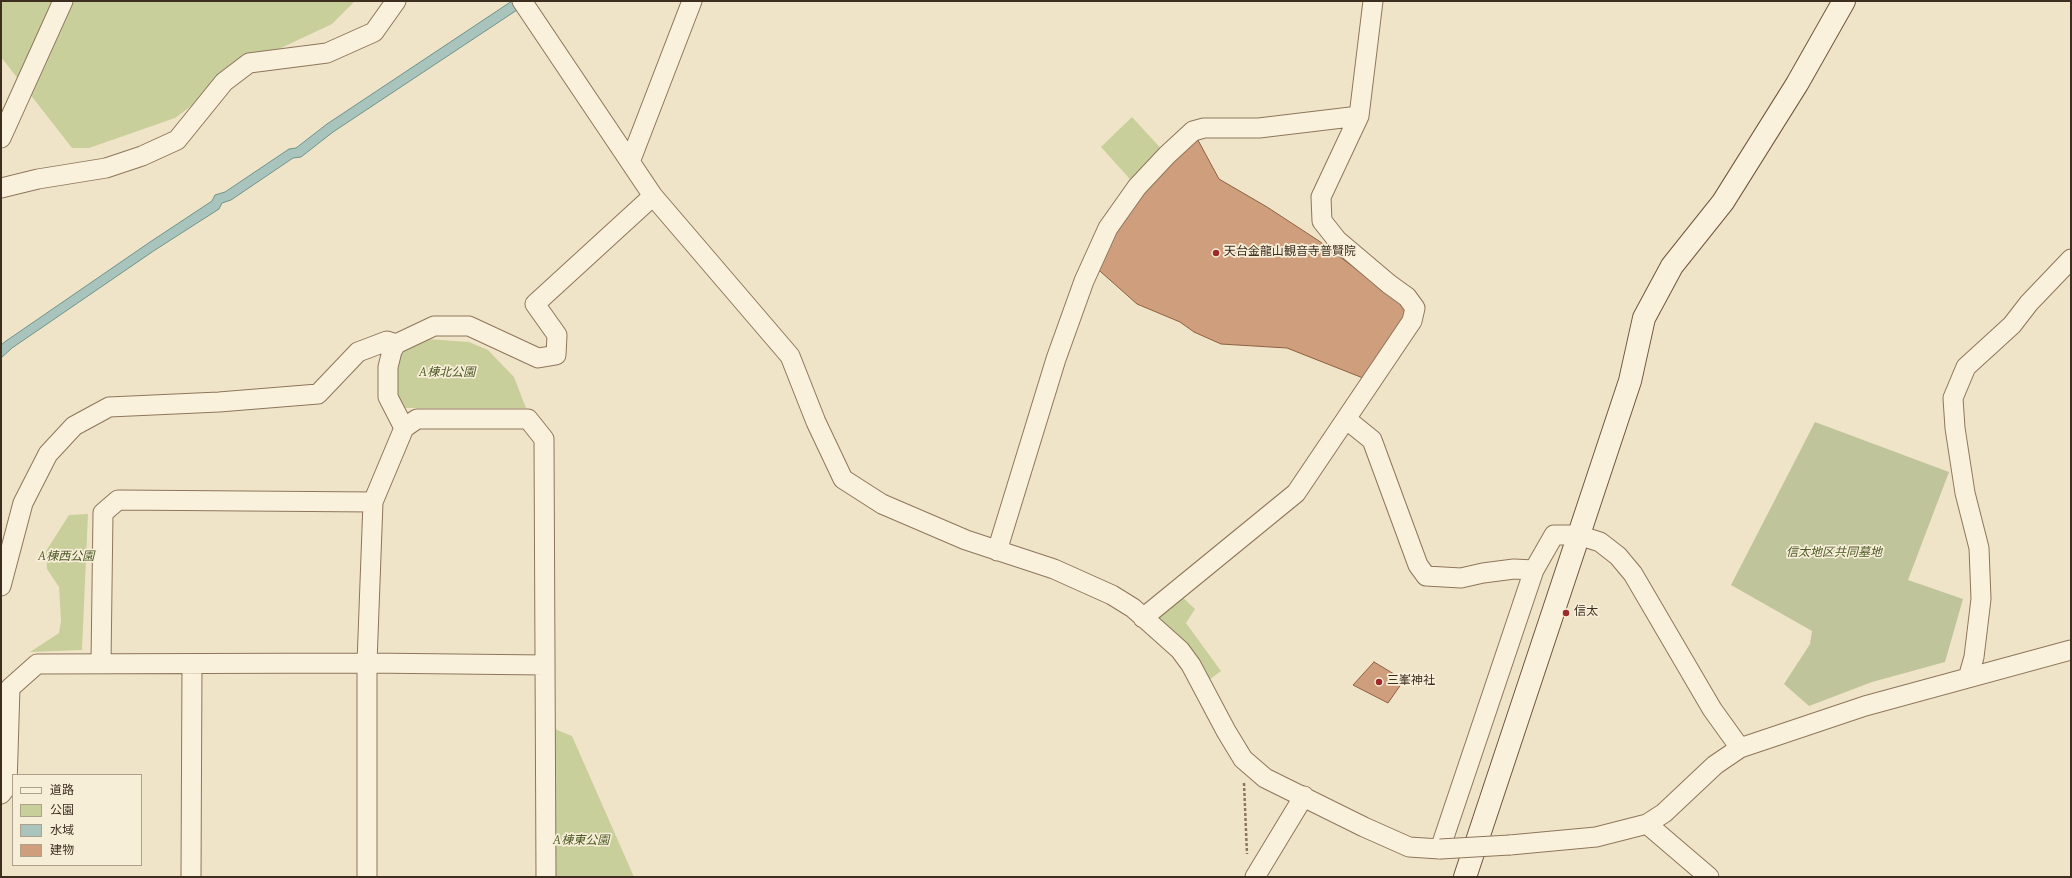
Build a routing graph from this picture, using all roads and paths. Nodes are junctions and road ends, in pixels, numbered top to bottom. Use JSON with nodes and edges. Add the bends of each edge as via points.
{"nodes":[{"id":1,"x":63,"y":1,"type":"edge"},
{"id":2,"x":396,"y":1,"type":"edge"},
{"id":3,"x":522,"y":1,"type":"edge"},
{"id":4,"x":692,"y":1,"type":"edge"},
{"id":5,"x":1373,"y":1,"type":"edge"},
{"id":6,"x":1844,"y":1,"type":"edge"},
{"id":7,"x":1359,"y":116,"type":"junction"},
{"id":8,"x":1,"y":138,"type":"edge"},
{"id":9,"x":630,"y":162,"type":"junction"},
{"id":10,"x":1,"y":188,"type":"edge"},
{"id":11,"x":653,"y":196,"type":"junction"},
{"id":12,"x":2071,"y":260,"type":"edge"},
{"id":13,"x":396,"y":344,"type":"junction"},
{"id":14,"x":1346,"y":419,"type":"junction"},
{"id":15,"x":404,"y":428,"type":"junction"},
{"id":16,"x":373,"y":502,"type":"junction"},
{"id":17,"x":1578,"y":535,"type":"junction"},
{"id":18,"x":997,"y":551,"type":"junction"},
{"id":19,"x":1534,"y":570,"type":"junction"},
{"id":20,"x":1,"y":586,"type":"edge"},
{"id":21,"x":1143,"y":618,"type":"junction"},
{"id":22,"x":2071,"y":650,"type":"edge"},
{"id":23,"x":101,"y":663,"type":"junction"},
{"id":24,"x":367,"y":663,"type":"junction"},
{"id":25,"x":192,"y":664,"type":"junction"},
{"id":26,"x":545,"y":665,"type":"junction"},
{"id":27,"x":1968,"y":678,"type":"junction"},
{"id":28,"x":1740,"y":748,"type":"junction"},
{"id":29,"x":1243,"y":759,"type":"junction"},
{"id":30,"x":1,"y":794,"type":"edge"},
{"id":31,"x":1304,"y":796,"type":"junction"},
{"id":32,"x":1648,"y":824,"type":"junction"},
{"id":33,"x":1440,"y":849,"type":"junction"},
{"id":34,"x":1251,"y":869,"type":"edge"},
{"id":35,"x":190,"y":877,"type":"edge"},
{"id":36,"x":368,"y":877,"type":"edge"},
{"id":37,"x":546,"y":877,"type":"edge"},
{"id":38,"x":1465,"y":877,"type":"edge"},
{"id":39,"x":1709,"y":877,"type":"edge"}],
"edges":[{"from":1,"to":8,"type":"street"},
{"from":2,"to":10,"type":"street","via":[[374,32],[327,53],[249,63],[224,82],[177,140],[142,156],[106,168]]},
{"from":3,"to":9,"type":"street"},
{"from":4,"to":9,"type":"street"},
{"from":5,"to":7,"type":"street"},
{"from":6,"to":17,"type":"street","via":[[1797,84],[1723,202],[1672,266],[1644,318],[1630,381]]},
{"from":7,"to":14,"type":"street","via":[[1321,197],[1322,221],[1337,240],[1407,297],[1415,308],[1412,321]]},
{"from":7,"to":18,"type":"street","via":[[1259,128],[1204,128],[1193,131],[1137,187],[1108,228],[1084,281],[1056,359]]},
{"from":9,"to":11,"type":"street"},
{"from":11,"to":13,"type":"street","via":[[535,304],[557,335],[556,355],[538,358],[469,326],[434,326]]},
{"from":11,"to":18,"type":"street","via":[[790,356],[816,422],[843,479],[882,504]]},
{"from":12,"to":27,"type":"street","via":[[2029,303],[2012,325],[1966,367],[1953,398],[1965,493],[1979,548],[1981,599],[1974,657]]},
{"from":13,"to":15,"type":"street","via":[[388,367],[388,397]]},
{"from":13,"to":20,"type":"street","via":[[387,341],[358,352],[318,394],[109,407],[74,426],[48,454],[23,503]]},
{"from":14,"to":19,"type":"street","via":[[1372,440],[1418,565],[1426,576],[1461,578],[1506,570]]},
{"from":14,"to":21,"type":"street","via":[[1296,493]]},
{"from":15,"to":16,"type":"street"},
{"from":15,"to":26,"type":"street","via":[[417,419],[528,419],[544,438]]},
{"from":16,"to":23,"type":"street","via":[[118,500],[103,513]]},
{"from":16,"to":24,"type":"street"},
{"from":17,"to":19,"type":"street","via":[[1554,535]]},
{"from":17,"to":28,"type":"street","via":[[1600,542],[1618,556],[1633,574],[1712,709]]},
{"from":17,"to":38,"type":"street"},
{"from":18,"to":21,"type":"street","via":[[1054,569],[1112,595],[1133,608]]},
{"from":19,"to":33,"type":"street"},
{"from":21,"to":29,"type":"street","via":[[1180,650],[1191,665]]},
{"from":22,"to":27,"type":"street"},
{"from":23,"to":25,"type":"street"},
{"from":23,"to":30,"type":"street","via":[[37,664],[10,688],[7,786]]},
{"from":24,"to":25,"type":"street"},
{"from":24,"to":26,"type":"street"},
{"from":24,"to":36,"type":"street"},
{"from":25,"to":35,"type":"street"},
{"from":26,"to":37,"type":"street"},
{"from":27,"to":28,"type":"street","via":[[1865,706]]},
{"from":28,"to":32,"type":"street","via":[[1715,765],[1664,813]]},
{"from":29,"to":31,"type":"street","via":[[1265,778]]},
{"from":29,"to":34,"type":"path"},
{"from":31,"to":33,"type":"street","via":[[1409,847]]},
{"from":31,"to":34,"type":"street"},
{"from":32,"to":33,"type":"street","bridge":true,"via":[[1596,837]]},
{"from":32,"to":39,"type":"street"}]}
